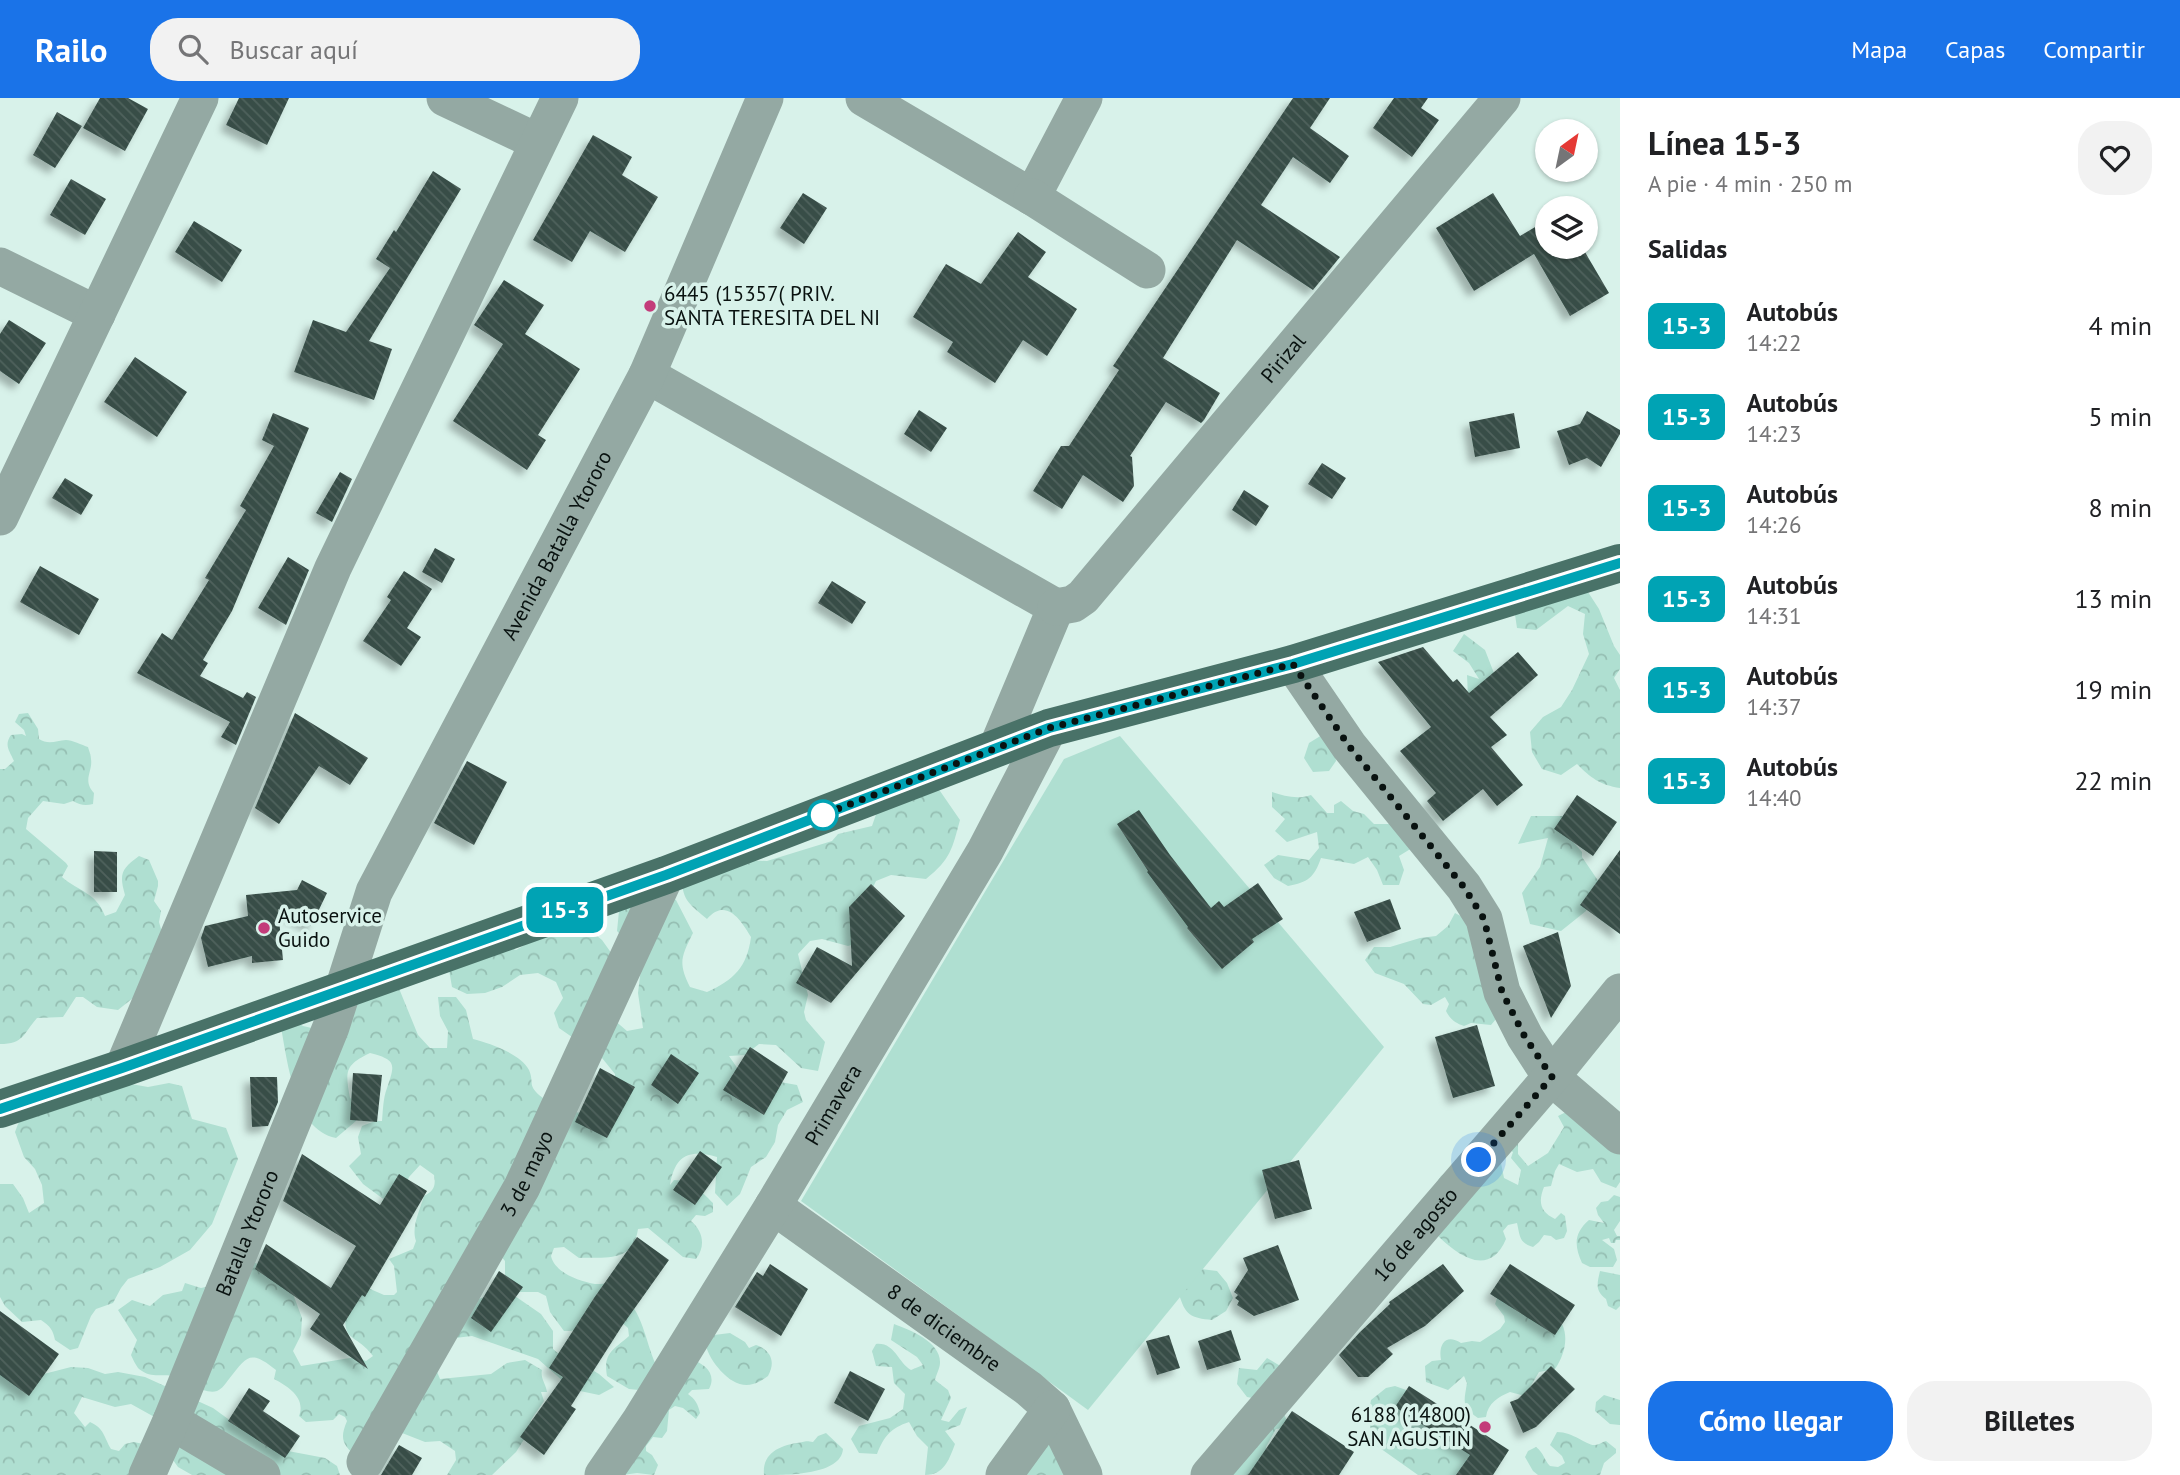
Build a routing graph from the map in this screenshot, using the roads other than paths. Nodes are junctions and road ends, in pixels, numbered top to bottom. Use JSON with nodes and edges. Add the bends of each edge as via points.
{"nodes":[{"id":1,"x":200,"y":98,"type":"edge"},
{"id":2,"x":445,"y":98,"type":"edge"},
{"id":3,"x":560,"y":98,"type":"edge"},
{"id":4,"x":765,"y":98,"type":"edge"},
{"id":5,"x":864,"y":98,"type":"edge"},
{"id":6,"x":1084,"y":98,"type":"edge"},
{"id":7,"x":1502,"y":98,"type":"edge"},
{"id":8,"x":538,"y":142,"type":"junction"},
{"id":9,"x":1032,"y":197,"type":"junction"},
{"id":10,"x":0,"y":266,"type":"edge"},
{"id":11,"x":1147,"y":270,"type":"dead end"},
{"id":12,"x":97,"y":314,"type":"junction"},
{"id":13,"x":647,"y":375,"type":"junction"},
{"id":14,"x":0,"y":517,"type":"edge"},
{"id":15,"x":1620,"y":563,"type":"edge"},
{"id":16,"x":1056,"y":607,"type":"junction"},
{"id":17,"x":1293,"y":664,"type":"junction"},
{"id":18,"x":1049,"y":728,"type":"junction"},
{"id":19,"x":997,"y":748,"type":"junction"},
{"id":20,"x":666,"y":875,"type":"junction"},
{"id":21,"x":343,"y":988,"type":"junction"},
{"id":22,"x":1620,"y":992,"type":"edge"},
{"id":23,"x":122,"y":1068,"type":"junction"},
{"id":24,"x":1552,"y":1077,"type":"junction"},
{"id":25,"x":0,"y":1109,"type":"edge"},
{"id":26,"x":1620,"y":1136,"type":"edge"},
{"id":27,"x":773,"y":1206,"type":"junction"},
{"id":28,"x":1052,"y":1409,"type":"junction"},
{"id":29,"x":171,"y":1421,"type":"junction"},
{"id":30,"x":365,"y":1462,"type":"dead end"},
{"id":31,"x":147,"y":1475,"type":"edge"},
{"id":32,"x":262,"y":1475,"type":"edge"},
{"id":33,"x":603,"y":1475,"type":"edge"},
{"id":34,"x":1004,"y":1475,"type":"edge"},
{"id":35,"x":1084,"y":1475,"type":"edge"},
{"id":36,"x":1209,"y":1475,"type":"edge"}],
"edges":[{"from":1,"to":12,"type":"street"},
{"from":2,"to":8,"type":"street"},
{"from":3,"to":8,"type":"street"},
{"from":4,"to":13,"type":"street","name":"Avenida Batalla Ytororo"},
{"from":5,"to":9,"type":"street"},
{"from":6,"to":9,"type":"street"},
{"from":7,"to":16,"type":"street","name":"Pirizal","via":[[1083,597]]},
{"from":8,"to":23,"type":"street","via":[[333,568]]},
{"from":9,"to":11,"type":"street"},
{"from":10,"to":12,"type":"street"},
{"from":12,"to":14,"type":"street"},
{"from":13,"to":16,"type":"street"},
{"from":13,"to":21,"type":"street","name":"Avenida Batalla Ytororo","via":[[374,892]]},
{"from":15,"to":17,"type":"main road"},
{"from":16,"to":19,"type":"street"},
{"from":17,"to":18,"type":"main road"},
{"from":17,"to":24,"type":"street","via":[[1349,746],[1464,887],[1484,919],[1502,992]]},
{"from":18,"to":19,"type":"main road"},
{"from":18,"to":27,"type":"street","name":"Primavera","via":[[985,851]]},
{"from":19,"to":20,"type":"main road"},
{"from":20,"to":21,"type":"main road"},
{"from":20,"to":30,"type":"street","name":"3 de mayo","via":[[522,1187]]},
{"from":21,"to":23,"type":"main road"},
{"from":21,"to":29,"type":"street","name":"Batalla Ytororo"},
{"from":22,"to":24,"type":"street","name":"16 de agosto"},
{"from":23,"to":25,"type":"main road"},
{"from":24,"to":26,"type":"street"},
{"from":24,"to":36,"type":"street","name":"16 de agosto"},
{"from":27,"to":28,"type":"street","name":"8 de diciembre"},
{"from":27,"to":33,"type":"street","name":"Primavera"},
{"from":28,"to":34,"type":"street"},
{"from":28,"to":35,"type":"street","name":"8 de diciembre"},
{"from":29,"to":31,"type":"street","name":"Batalla Ytororo"},
{"from":29,"to":32,"type":"street"}]}
